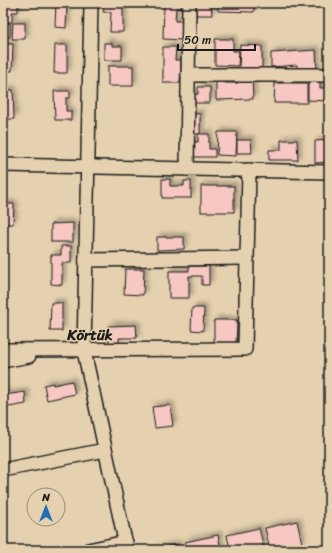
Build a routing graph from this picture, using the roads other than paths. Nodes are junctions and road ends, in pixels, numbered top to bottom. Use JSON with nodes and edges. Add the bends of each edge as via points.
{"nodes":[{"id":1,"x":91,"y":3,"type":"edge"},
{"id":2,"x":189,"y":3,"type":"edge"},
{"id":3,"x":188,"y":75,"type":"junction"},
{"id":4,"x":329,"y":75,"type":"edge"},
{"id":5,"x":3,"y":165,"type":"edge"},
{"id":6,"x":87,"y":167,"type":"junction"},
{"id":7,"x":187,"y":169,"type":"junction"},
{"id":8,"x":249,"y":170,"type":"junction"},
{"id":9,"x":329,"y":172,"type":"edge"},
{"id":10,"x":247,"y":258,"type":"junction"},
{"id":11,"x":86,"y":260,"type":"junction"},
{"id":12,"x":3,"y":350,"type":"edge"},
{"id":13,"x":52,"y":351,"type":"junction"},
{"id":14,"x":84,"y":351,"type":"junction"},
{"id":15,"x":3,"y":361,"type":"edge"},
{"id":16,"x":105,"y":450,"type":"junction"},
{"id":17,"x":3,"y":470,"type":"edge"},
{"id":18,"x":127,"y":546,"type":"edge"},
{"id":19,"x":88,"y":550,"type":"edge"}],
"edges":[{"from":1,"to":6,"type":"street"},
{"from":2,"to":3,"type":"street"},
{"from":3,"to":4,"type":"street"},
{"from":3,"to":7,"type":"street"},
{"from":5,"to":6,"type":"street"},
{"from":6,"to":7,"type":"street"},
{"from":6,"to":11,"type":"street"},
{"from":7,"to":8,"type":"street"},
{"from":8,"to":9,"type":"street"},
{"from":8,"to":10,"type":"street"},
{"from":10,"to":11,"type":"street"},
{"from":10,"to":14,"type":"street","via":[[245,349]]},
{"from":11,"to":14,"type":"street"},
{"from":12,"to":13,"type":"street"},
{"from":13,"to":14,"type":"street"},
{"from":13,"to":15,"type":"street"},
{"from":14,"to":16,"type":"street"},
{"from":16,"to":17,"type":"street"},
{"from":16,"to":18,"type":"street"},
{"from":18,"to":19,"type":"street"}]}
